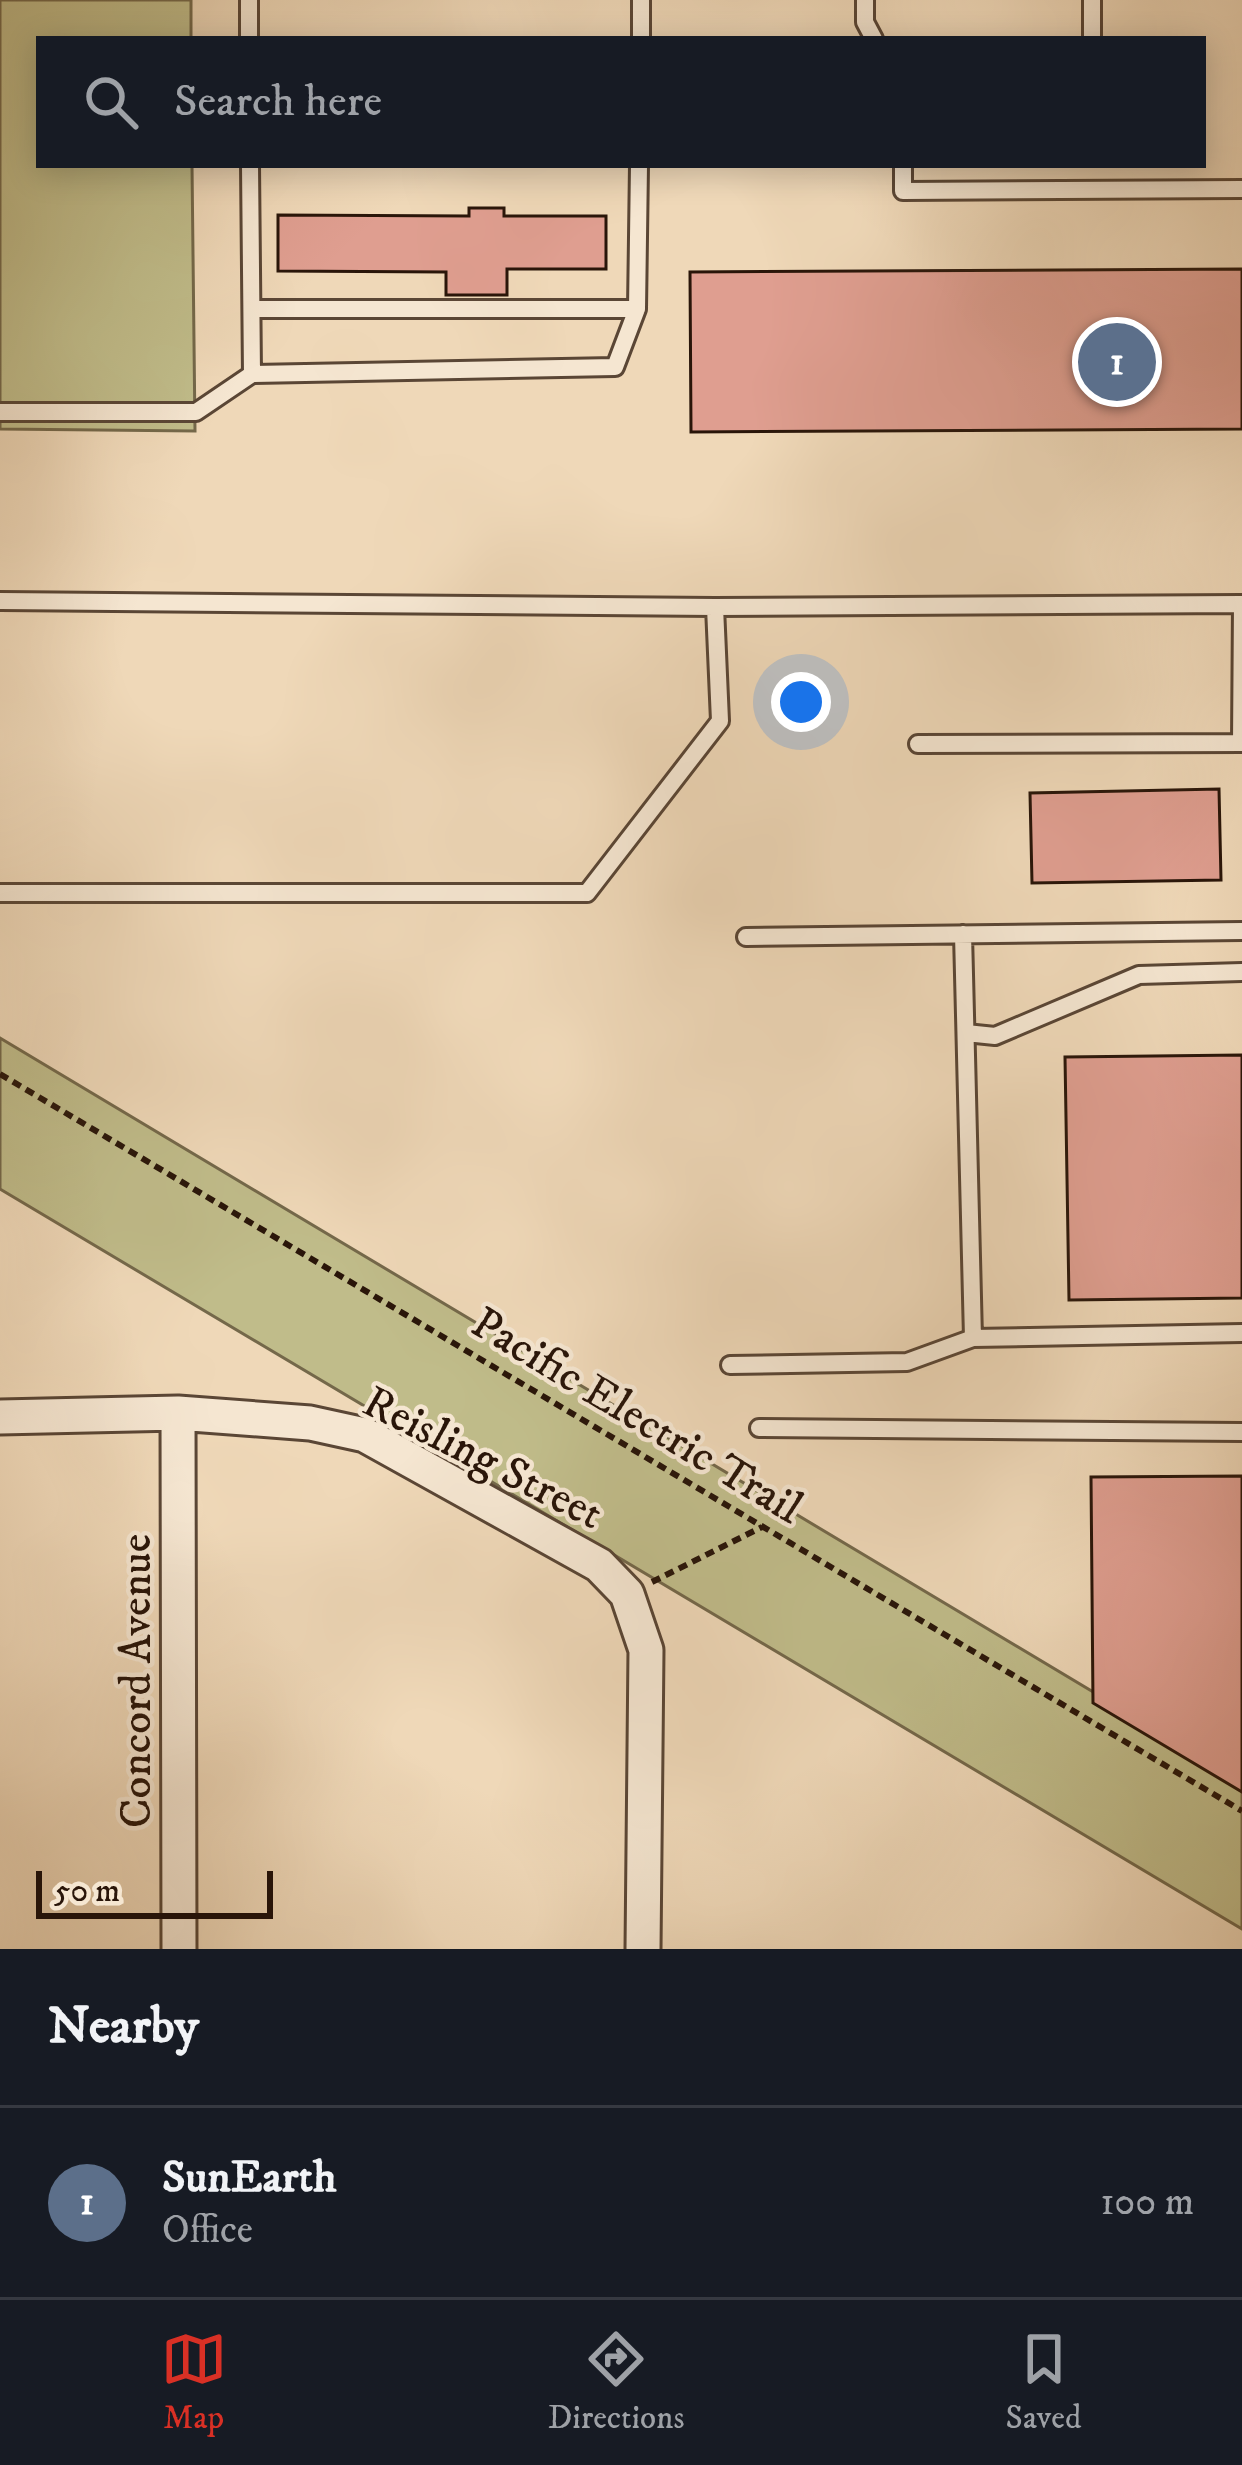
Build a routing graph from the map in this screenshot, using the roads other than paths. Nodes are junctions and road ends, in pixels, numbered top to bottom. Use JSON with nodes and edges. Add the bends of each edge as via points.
{"nodes":[{"id":1,"x":249,"y":0,"type":"edge"},
{"id":2,"x":641,"y":0,"type":"edge"},
{"id":3,"x":865,"y":0,"type":"edge"},
{"id":4,"x":1092,"y":0,"type":"edge"},
{"id":5,"x":249,"y":36,"type":"edge"},
{"id":6,"x":640,"y":36,"type":"edge"},
{"id":7,"x":872,"y":36,"type":"edge"},
{"id":8,"x":1092,"y":36,"type":"edge"},
{"id":9,"x":250,"y":168,"type":"edge"},
{"id":10,"x":639,"y":168,"type":"edge"},
{"id":11,"x":903,"y":168,"type":"edge"},
{"id":12,"x":1242,"y":189,"type":"edge"},
{"id":13,"x":252,"y":309,"type":"junction"},
{"id":14,"x":637,"y":309,"type":"junction"},
{"id":15,"x":252,"y":374,"type":"junction"},
{"id":16,"x":0,"y":412,"type":"edge"},
{"id":17,"x":0,"y":601,"type":"edge"},
{"id":18,"x":1242,"y":604,"type":"edge"},
{"id":19,"x":715,"y":607,"type":"junction"},
{"id":20,"x":1242,"y":743,"type":"edge"},
{"id":21,"x":919,"y":744,"type":"dead end"},
{"id":22,"x":0,"y":893,"type":"edge"},
{"id":23,"x":1242,"y":931,"type":"edge"},
{"id":24,"x":963,"y":934,"type":"junction"},
{"id":25,"x":746,"y":937,"type":"dead end"},
{"id":26,"x":1242,"y":973,"type":"edge"},
{"id":27,"x":965,"y":1034,"type":"junction"},
{"id":28,"x":1242,"y":1334,"type":"edge"},
{"id":29,"x":973,"y":1338,"type":"junction"},
{"id":30,"x":730,"y":1365,"type":"dead end"},
{"id":31,"x":178,"y":1413,"type":"junction"},
{"id":32,"x":0,"y":1418,"type":"edge"},
{"id":33,"x":759,"y":1428,"type":"dead end"},
{"id":34,"x":1242,"y":1432,"type":"edge"},
{"id":35,"x":179,"y":1949,"type":"edge"},
{"id":36,"x":643,"y":1949,"type":"edge"}],
"edges":[{"from":1,"to":5,"type":"lane"},
{"from":2,"to":6,"type":"lane"},
{"from":3,"to":7,"type":"lane"},
{"from":4,"to":8,"type":"lane"},
{"from":9,"to":13,"type":"lane"},
{"from":10,"to":14,"type":"lane"},
{"from":11,"to":12,"type":"lane","via":[[903,191]]},
{"from":13,"to":14,"type":"lane"},
{"from":13,"to":15,"type":"lane"},
{"from":14,"to":15,"type":"lane","via":[[615,367]]},
{"from":15,"to":16,"type":"lane","via":[[196,412]]},
{"from":17,"to":19,"type":"lane"},
{"from":18,"to":19,"type":"lane"},
{"from":18,"to":20,"type":"lane"},
{"from":19,"to":22,"type":"lane","via":[[720,721],[587,893]]},
{"from":20,"to":21,"type":"lane"},
{"from":23,"to":24,"type":"lane"},
{"from":24,"to":25,"type":"lane"},
{"from":24,"to":27,"type":"lane"},
{"from":26,"to":27,"type":"lane","via":[[1139,975],[994,1036]]},
{"from":27,"to":29,"type":"lane"},
{"from":28,"to":29,"type":"lane"},
{"from":29,"to":30,"type":"lane","via":[[908,1362]]},
{"from":31,"to":32,"type":"street","name":"Reisling Street"},
{"from":31,"to":35,"type":"street","name":"Concord Avenue"},
{"from":31,"to":36,"type":"street","name":"Reisling Street","via":[[310,1423],[365,1436],[598,1565],[627,1594],[646,1650]]},
{"from":33,"to":34,"type":"lane"}]}
